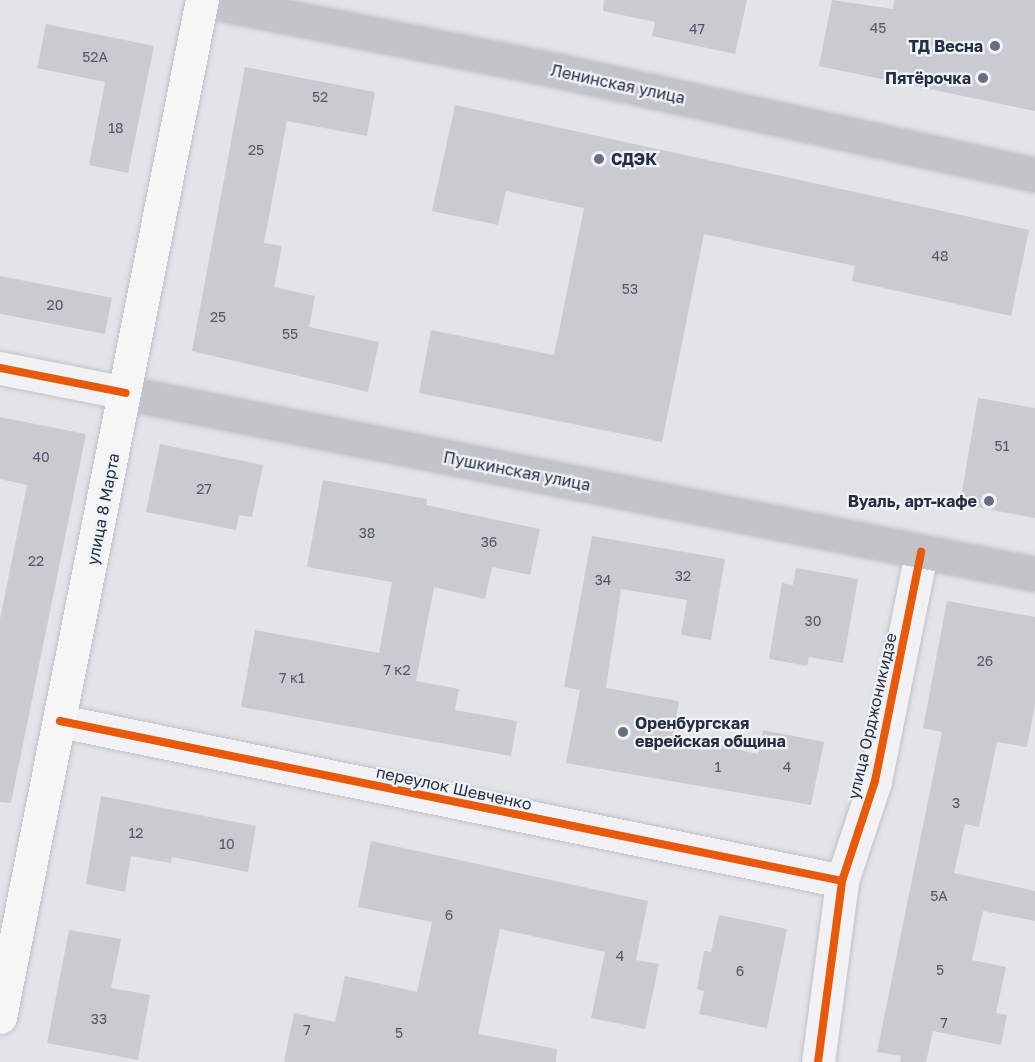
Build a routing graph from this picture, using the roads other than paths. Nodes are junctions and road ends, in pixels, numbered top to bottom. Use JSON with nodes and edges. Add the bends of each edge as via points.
{"nodes":[{"id":1,"x":201,"y":0,"type":"edge"},
{"id":2,"x":1035,"y":175,"type":"edge"},
{"id":3,"x":0,"y":368,"type":"edge"},
{"id":4,"x":126,"y":393,"type":"junction"},
{"id":5,"x":921,"y":552,"type":"junction"},
{"id":6,"x":1035,"y":574,"type":"edge"},
{"id":7,"x":60,"y":721,"type":"junction"},
{"id":8,"x":842,"y":881,"type":"junction"},
{"id":9,"x":0,"y":1017,"type":"edge"},
{"id":10,"x":818,"y":1062,"type":"edge"}],
"edges":[{"from":1,"to":2,"type":"main road","name":"Ленинская улица","via":[[564,72]]},
{"from":1,"to":4,"type":"main road","name":"улица 8 Марта"},
{"from":3,"to":4,"type":"street","name":"Пушкинская улица"},
{"from":4,"to":5,"type":"main road","name":"Пушкинская улица"},
{"from":4,"to":7,"type":"main road","name":"улица 8 Марта"},
{"from":5,"to":6,"type":"main road","name":"Пушкинская улица"},
{"from":5,"to":8,"type":"street","name":"улица Орджоникидзе","via":[[875,781]]},
{"from":7,"to":8,"type":"street","name":"переулок Шевченко"},
{"from":7,"to":9,"type":"main road","name":"улица 8 Марта"},
{"from":8,"to":10,"type":"street","name":"улица Орджоникидзе"}]}
